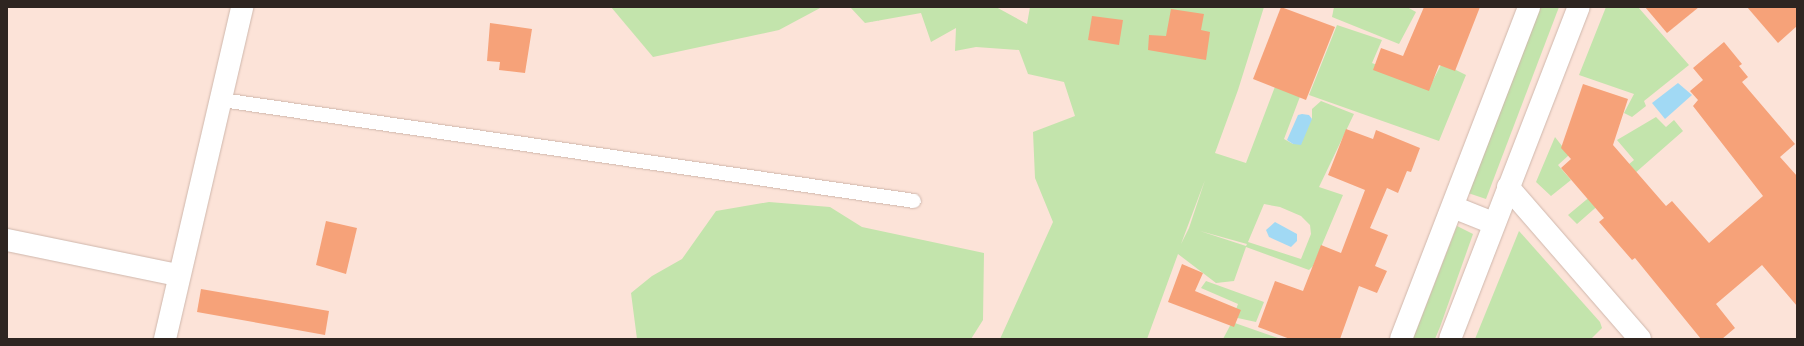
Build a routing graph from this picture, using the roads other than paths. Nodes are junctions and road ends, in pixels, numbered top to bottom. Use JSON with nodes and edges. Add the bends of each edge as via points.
{"nodes":[{"id":1,"x":242,"y":7,"type":"edge"},
{"id":2,"x":1529,"y":7,"type":"edge"},
{"id":3,"x":1579,"y":7,"type":"edge"},
{"id":4,"x":222,"y":100,"type":"junction"},
{"id":5,"x":1508,"y":187,"type":"junction"},
{"id":6,"x":914,"y":201,"type":"dead end"},
{"id":7,"x":1453,"y":207,"type":"junction"},
{"id":8,"x":1493,"y":223,"type":"junction"},
{"id":9,"x":7,"y":240,"type":"edge"},
{"id":10,"x":178,"y":276,"type":"junction"},
{"id":11,"x":165,"y":339,"type":"edge"},
{"id":12,"x":1401,"y":339,"type":"edge"},
{"id":13,"x":1450,"y":339,"type":"edge"},
{"id":14,"x":1640,"y":339,"type":"edge"}],
"edges":[{"from":1,"to":4,"type":"street"},
{"from":2,"to":7,"type":"street"},
{"from":3,"to":5,"type":"street"},
{"from":4,"to":6,"type":"lane"},
{"from":4,"to":10,"type":"street"},
{"from":5,"to":8,"type":"street"},
{"from":5,"to":14,"type":"street"},
{"from":7,"to":8,"type":"street"},
{"from":7,"to":12,"type":"street"},
{"from":8,"to":13,"type":"street"},
{"from":9,"to":10,"type":"street"},
{"from":10,"to":11,"type":"street"}]}
